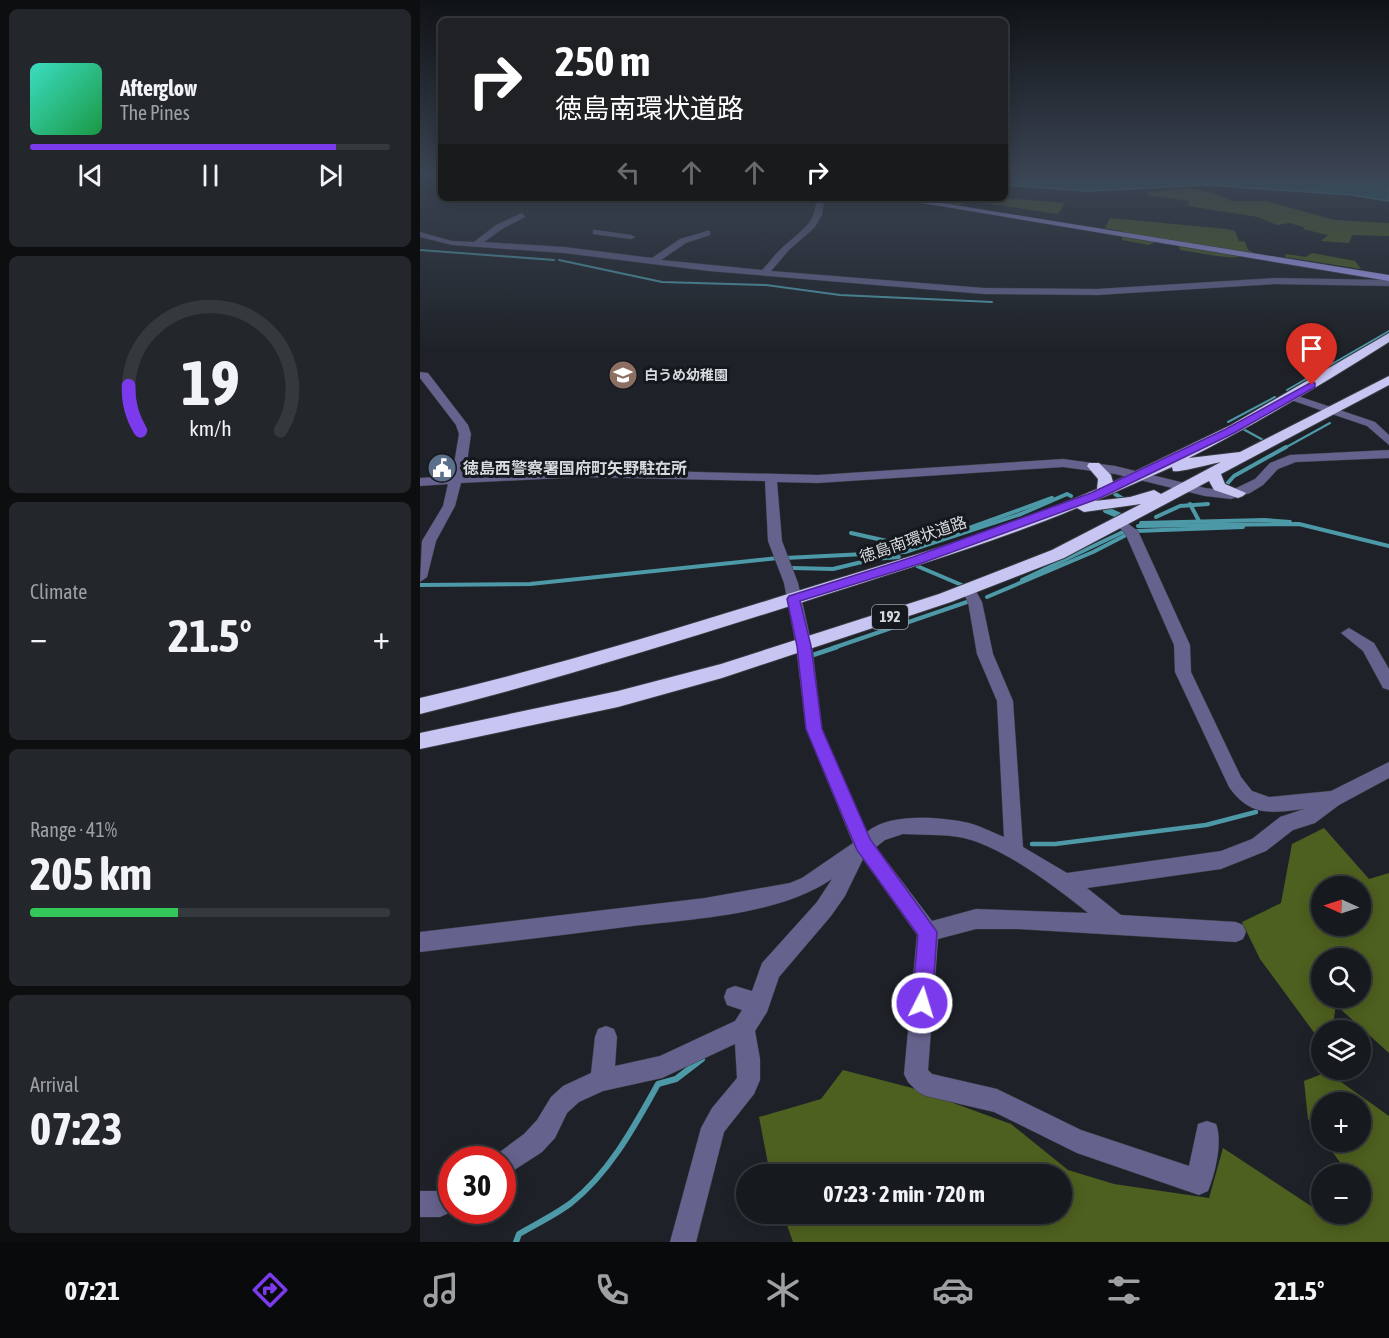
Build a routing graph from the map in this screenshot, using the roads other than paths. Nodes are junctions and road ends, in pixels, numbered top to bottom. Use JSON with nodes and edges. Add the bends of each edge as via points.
{"nodes":[{"id":1,"x":420,"y":234,"type":"edge"},
{"id":2,"x":490,"y":234,"type":"edge"},
{"id":3,"x":612,"y":234,"type":"edge"},
{"id":4,"x":704,"y":234,"type":"edge"},
{"id":5,"x":805,"y":234,"type":"edge"},
{"id":6,"x":1118,"y":234,"type":"edge"},
{"id":7,"x":615,"y":242,"type":"dead end"},
{"id":8,"x":448,"y":243,"type":"junction"},
{"id":9,"x":475,"y":245,"type":"junction"},
{"id":10,"x":427,"y":246,"type":"dead end"},
{"id":11,"x":605,"y":248,"type":"dead end"},
{"id":12,"x":596,"y":255,"type":"junction"},
{"id":13,"x":652,"y":262,"type":"junction"},
{"id":14,"x":764,"y":273,"type":"junction"},
{"id":15,"x":1389,"y":278,"type":"edge"},
{"id":16,"x":1389,"y":283,"type":"edge"},
{"id":17,"x":1389,"y":337,"type":"edge"},
{"id":18,"x":420,"y":375,"type":"edge"},
{"id":19,"x":1389,"y":380,"type":"edge"},
{"id":20,"x":1292,"y":397,"type":"junction"},
{"id":21,"x":1330,"y":411,"type":"junction"},
{"id":22,"x":1389,"y":441,"type":"edge"},
{"id":23,"x":1255,"y":453,"type":"junction"},
{"id":24,"x":1389,"y":454,"type":"edge"},
{"id":25,"x":1094,"y":466,"type":"junction"},
{"id":26,"x":1214,"y":474,"type":"junction"},
{"id":27,"x":1140,"y":476,"type":"junction"},
{"id":28,"x":771,"y":478,"type":"junction"},
{"id":29,"x":456,"y":480,"type":"junction"},
{"id":30,"x":420,"y":482,"type":"edge"},
{"id":31,"x":1186,"y":488,"type":"junction"},
{"id":32,"x":1104,"y":491,"type":"junction"},
{"id":33,"x":1238,"y":493,"type":"junction"},
{"id":34,"x":1052,"y":511,"type":"junction"},
{"id":35,"x":1120,"y":522,"type":"junction"},
{"id":36,"x":420,"y":577,"type":"edge"},
{"id":37,"x":968,"y":589,"type":"junction"},
{"id":38,"x":793,"y":599,"type":"junction"},
{"id":39,"x":1349,"y":633,"type":"dead end"},
{"id":40,"x":804,"y":646,"type":"junction"},
{"id":41,"x":1389,"y":684,"type":"edge"},
{"id":42,"x":420,"y":706,"type":"edge"},
{"id":43,"x":420,"y":741,"type":"edge"},
{"id":44,"x":1389,"y":769,"type":"edge"},
{"id":45,"x":1333,"y":799,"type":"junction"},
{"id":46,"x":858,"y":850,"type":"junction"},
{"id":47,"x":1014,"y":852,"type":"junction"},
{"id":48,"x":1065,"y":882,"type":"junction"},
{"id":49,"x":1116,"y":924,"type":"junction"},
{"id":50,"x":928,"y":932,"type":"junction"},
{"id":51,"x":1236,"y":932,"type":"dead end"},
{"id":52,"x":420,"y":942,"type":"edge"},
{"id":53,"x":735,"y":997,"type":"dead end"},
{"id":54,"x":759,"y":1004,"type":"junction"},
{"id":55,"x":743,"y":1029,"type":"junction"},
{"id":56,"x":606,"y":1037,"type":"dead end"},
{"id":57,"x":602,"y":1080,"type":"junction"},
{"id":58,"x":1206,"y":1133,"type":"dead end"},
{"id":59,"x":516,"y":1156,"type":"edge"},
{"id":60,"x":420,"y":1203,"type":"edge"},
{"id":61,"x":438,"y":1204,"type":"edge"},
{"id":62,"x":683,"y":1242,"type":"edge"}],
"edges":[{"from":1,"to":8,"type":"street"},
{"from":2,"to":9,"type":"street"},
{"from":3,"to":7,"type":"street","via":[[627,236]]},
{"from":4,"to":13,"type":"street","via":[[683,241]]},
{"from":5,"to":14,"type":"street"},
{"from":6,"to":15,"type":"main road"},
{"from":8,"to":9,"type":"street"},
{"from":8,"to":10,"type":"street"},
{"from":9,"to":12,"type":"street"},
{"from":11,"to":12,"type":"street"},
{"from":12,"to":13,"type":"street"},
{"from":13,"to":14,"type":"street"},
{"from":14,"to":16,"type":"street","via":[[984,291],[1097,292],[1275,281]]},
{"from":17,"to":20,"type":"highway","name":"徳島南環状道路"},
{"from":18,"to":29,"type":"street","via":[[424,375],[462,425],[465,434]]},
{"from":19,"to":21,"type":"highway","number":"192"},
{"from":20,"to":21,"type":"street"},
{"from":20,"to":27,"type":"highway","name":"徳島南環状道路"},
{"from":21,"to":22,"type":"street","via":[[1371,424]]},
{"from":21,"to":23,"type":"highway","number":"192"},
{"from":23,"to":26,"type":"highway","number":"192"},
{"from":23,"to":27,"type":"highway","via":[[1194,461],[1168,472]]},
{"from":24,"to":33,"type":"street","via":[[1294,458],[1274,466],[1259,482]]},
{"from":25,"to":27,"type":"street"},
{"from":25,"to":28,"type":"street","via":[[1064,463],[818,479]]},
{"from":25,"to":32,"type":"highway","via":[[1106,478]]},
{"from":26,"to":31,"type":"highway","number":"192"},
{"from":26,"to":33,"type":"highway","via":[[1219,487]]},
{"from":27,"to":31,"type":"street"},
{"from":27,"to":32,"type":"highway","name":"徳島南環状道路"},
{"from":28,"to":29,"type":"street","via":[[582,473]]},
{"from":28,"to":38,"type":"street","via":[[775,541]]},
{"from":29,"to":30,"type":"street"},
{"from":29,"to":36,"type":"street","via":[[449,506],[429,541]]},
{"from":31,"to":33,"type":"street","via":[[1220,495]]},
{"from":31,"to":34,"type":"highway","via":[[1131,502]]},
{"from":31,"to":35,"type":"highway","number":"192"},
{"from":32,"to":34,"type":"highway","name":"徳島南環状道路"},
{"from":34,"to":38,"type":"highway","name":"徳島南環状道路","via":[[918,560]]},
{"from":35,"to":37,"type":"highway","number":"192","via":[[1058,554]]},
{"from":35,"to":45,"type":"street","via":[[1131,531],[1182,645],[1183,672],[1234,782],[1246,797],[1269,805]]},
{"from":37,"to":40,"type":"highway","number":"192"},
{"from":37,"to":47,"type":"street","via":[[975,602],[985,654],[1005,701]]},
{"from":38,"to":40,"type":"street"},
{"from":38,"to":42,"type":"highway","name":"徳島南環状道路","via":[[609,656]]},
{"from":39,"to":41,"type":"street","via":[[1369,647]]},
{"from":40,"to":43,"type":"highway","number":"192","via":[[618,699]]},
{"from":40,"to":46,"type":"street","via":[[814,729]]},
{"from":44,"to":45,"type":"street"},
{"from":45,"to":48,"type":"street","via":[[1308,817],[1287,823],[1259,845],[1221,860]]},
{"from":46,"to":47,"type":"street","via":[[891,828],[918,827],[966,830]]},
{"from":46,"to":50,"type":"street"},
{"from":46,"to":52,"type":"street","via":[[791,892],[705,908]]},
{"from":46,"to":54,"type":"street","via":[[824,909],[770,971]]},
{"from":47,"to":48,"type":"street"},
{"from":48,"to":49,"type":"street"},
{"from":49,"to":50,"type":"street","via":[[976,919]]},
{"from":49,"to":51,"type":"street"},
{"from":50,"to":58,"type":"street","via":[[916,1074],[926,1084],[997,1101],[1077,1140],[1199,1182]]},
{"from":53,"to":54,"type":"street"},
{"from":54,"to":55,"type":"street"},
{"from":55,"to":57,"type":"street","via":[[662,1067]]},
{"from":55,"to":62,"type":"street","via":[[750,1074],[747,1085],[713,1128]]},
{"from":56,"to":57,"type":"street"},
{"from":57,"to":59,"type":"street","via":[[571,1094],[559,1105],[546,1129]]},
{"from":60,"to":61,"type":"street"}]}
